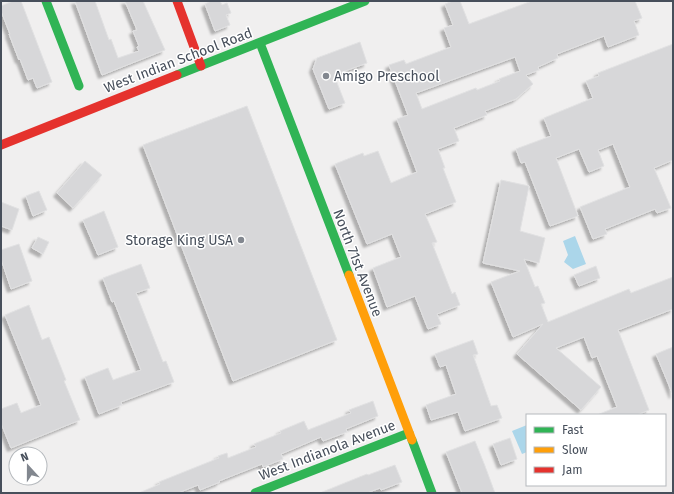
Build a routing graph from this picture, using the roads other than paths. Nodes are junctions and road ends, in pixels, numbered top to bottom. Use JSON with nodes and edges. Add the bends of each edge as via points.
{"nodes":[{"id":1,"x":46,"y":1,"type":"edge"},
{"id":2,"x":177,"y":1,"type":"edge"},
{"id":3,"x":366,"y":1,"type":"edge"},
{"id":4,"x":260,"y":43,"type":"junction"},
{"id":5,"x":201,"y":66,"type":"junction"},
{"id":6,"x":79,"y":86,"type":"dead end"},
{"id":7,"x":1,"y":145,"type":"edge"},
{"id":8,"x":409,"y":433,"type":"junction"},
{"id":9,"x":255,"y":493,"type":"edge"},
{"id":10,"x":432,"y":493,"type":"edge"}],
"edges":[{"from":1,"to":6,"type":"street"},
{"from":2,"to":5,"type":"street"},
{"from":3,"to":4,"type":"street","name":"West Indian School Road"},
{"from":4,"to":5,"type":"street","name":"West Indian School Road"},
{"from":4,"to":8,"type":"street","name":"North 71st Avenue"},
{"from":5,"to":7,"type":"street","name":"West Indian School Road"},
{"from":8,"to":9,"type":"street","name":"West Indianola Avenue"},
{"from":8,"to":10,"type":"street","name":"North 71st Avenue"}]}
